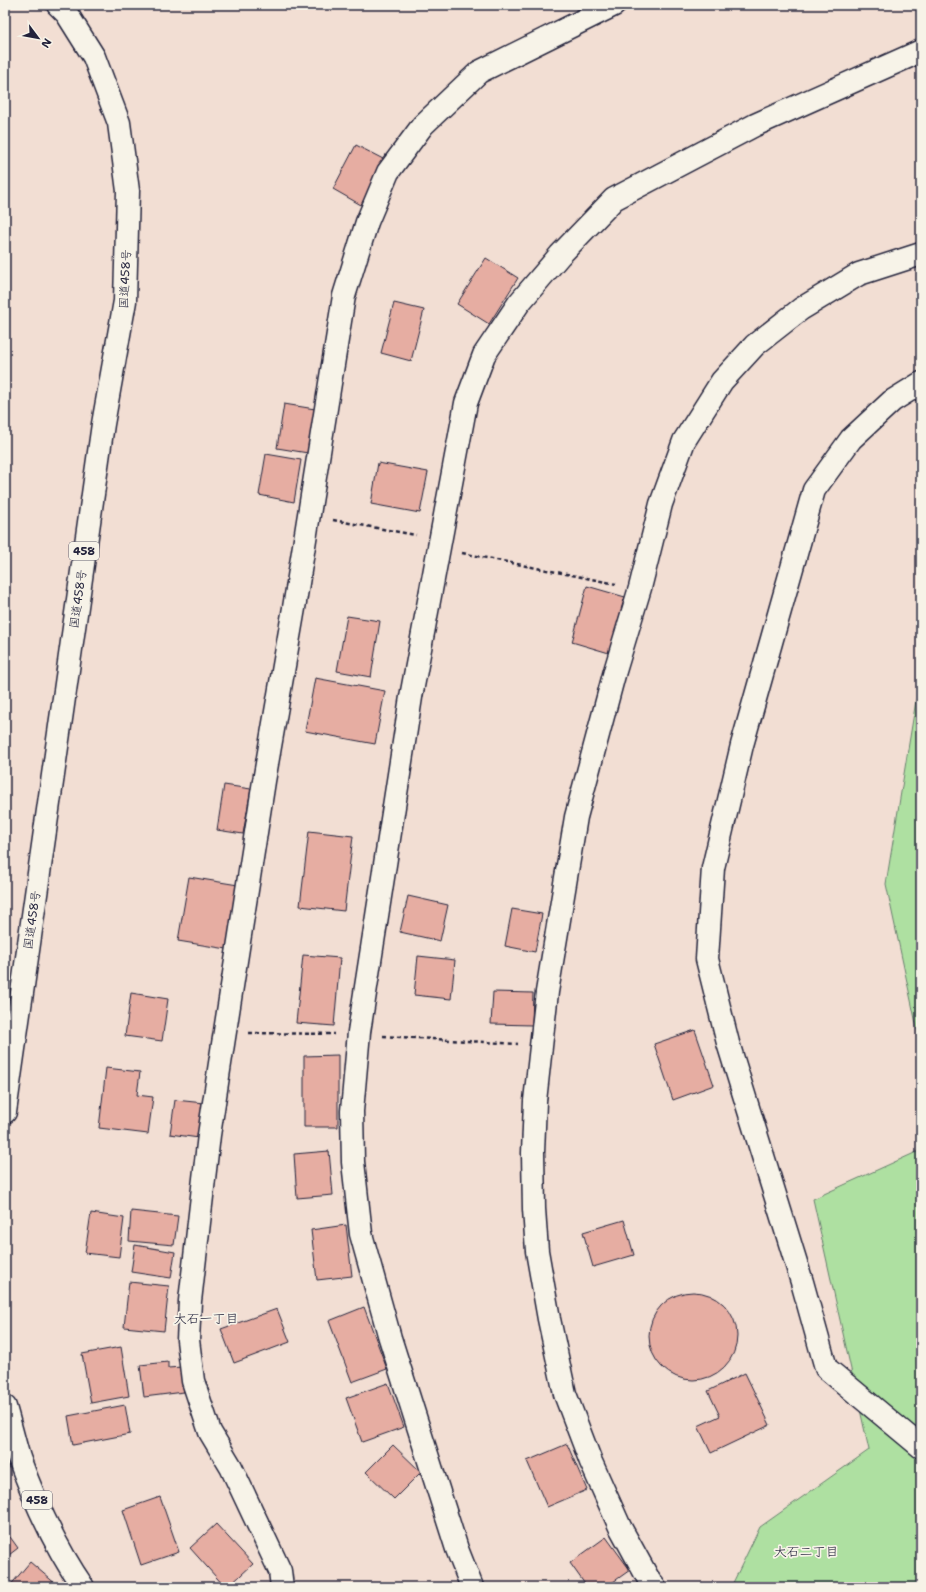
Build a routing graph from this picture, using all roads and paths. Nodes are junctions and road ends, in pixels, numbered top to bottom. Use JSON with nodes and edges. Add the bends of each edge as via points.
{"nodes":[{"id":1,"x":58,"y":5,"type":"edge"},
{"id":2,"x":614,"y":5,"type":"edge"},
{"id":3,"x":921,"y":51,"type":"edge"},
{"id":4,"x":921,"y":254,"type":"edge"},
{"id":5,"x":921,"y":383,"type":"edge"},
{"id":6,"x":309,"y":516,"type":"junction"},
{"id":7,"x":440,"y":544,"type":"junction"},
{"id":8,"x":640,"y":588,"type":"junction"},
{"id":9,"x":225,"y":1032,"type":"junction"},
{"id":10,"x":358,"y":1035,"type":"junction"},
{"id":11,"x":540,"y":1046,"type":"junction"},
{"id":12,"x":5,"y":1112,"type":"edge"},
{"id":13,"x":5,"y":1407,"type":"edge"},
{"id":14,"x":921,"y":1447,"type":"edge"},
{"id":15,"x":83,"y":1587,"type":"edge"},
{"id":16,"x":282,"y":1587,"type":"edge"},
{"id":17,"x":472,"y":1587,"type":"edge"},
{"id":18,"x":655,"y":1587,"type":"edge"}],
"edges":[{"from":1,"to":12,"type":"main road","name":"国道458号","number":"458","via":[[67,14],[94,57],[119,124],[128,191],[125,301],[103,424]]},
{"from":2,"to":6,"type":"main road","via":[[479,72],[423,125],[388,172],[367,222],[344,296]]},
{"from":3,"to":7,"type":"main road","via":[[755,125],[614,199],[560,255],[519,303],[484,355],[466,403]]},
{"from":4,"to":8,"type":"main road","via":[[859,274],[801,309],[755,345],[722,381],[684,440],[661,504]]},
{"from":5,"to":14,"type":"main road","via":[[892,401],[851,439],[814,490],[742,745],[713,868],[708,959],[728,1044],[826,1368]]},
{"from":6,"to":7,"type":"path"},
{"from":6,"to":9,"type":"main road"},
{"from":7,"to":8,"type":"path"},
{"from":7,"to":10,"type":"main road","via":[[410,704]]},
{"from":8,"to":11,"type":"main road","via":[[576,817]]},
{"from":9,"to":10,"type":"path"},
{"from":9,"to":16,"type":"main road","via":[[195,1251],[189,1347],[193,1381],[210,1432],[231,1467],[280,1571]]},
{"from":10,"to":11,"type":"path"},
{"from":10,"to":17,"type":"main road","via":[[352,1118],[353,1162],[361,1234],[392,1345],[455,1542]]},
{"from":11,"to":18,"type":"main road","via":[[533,1153],[534,1208],[537,1251],[549,1319],[566,1394],[591,1462],[620,1527]]},
{"from":13,"to":15,"type":"main road","number":"458","via":[[19,1457],[45,1520]]}]}
